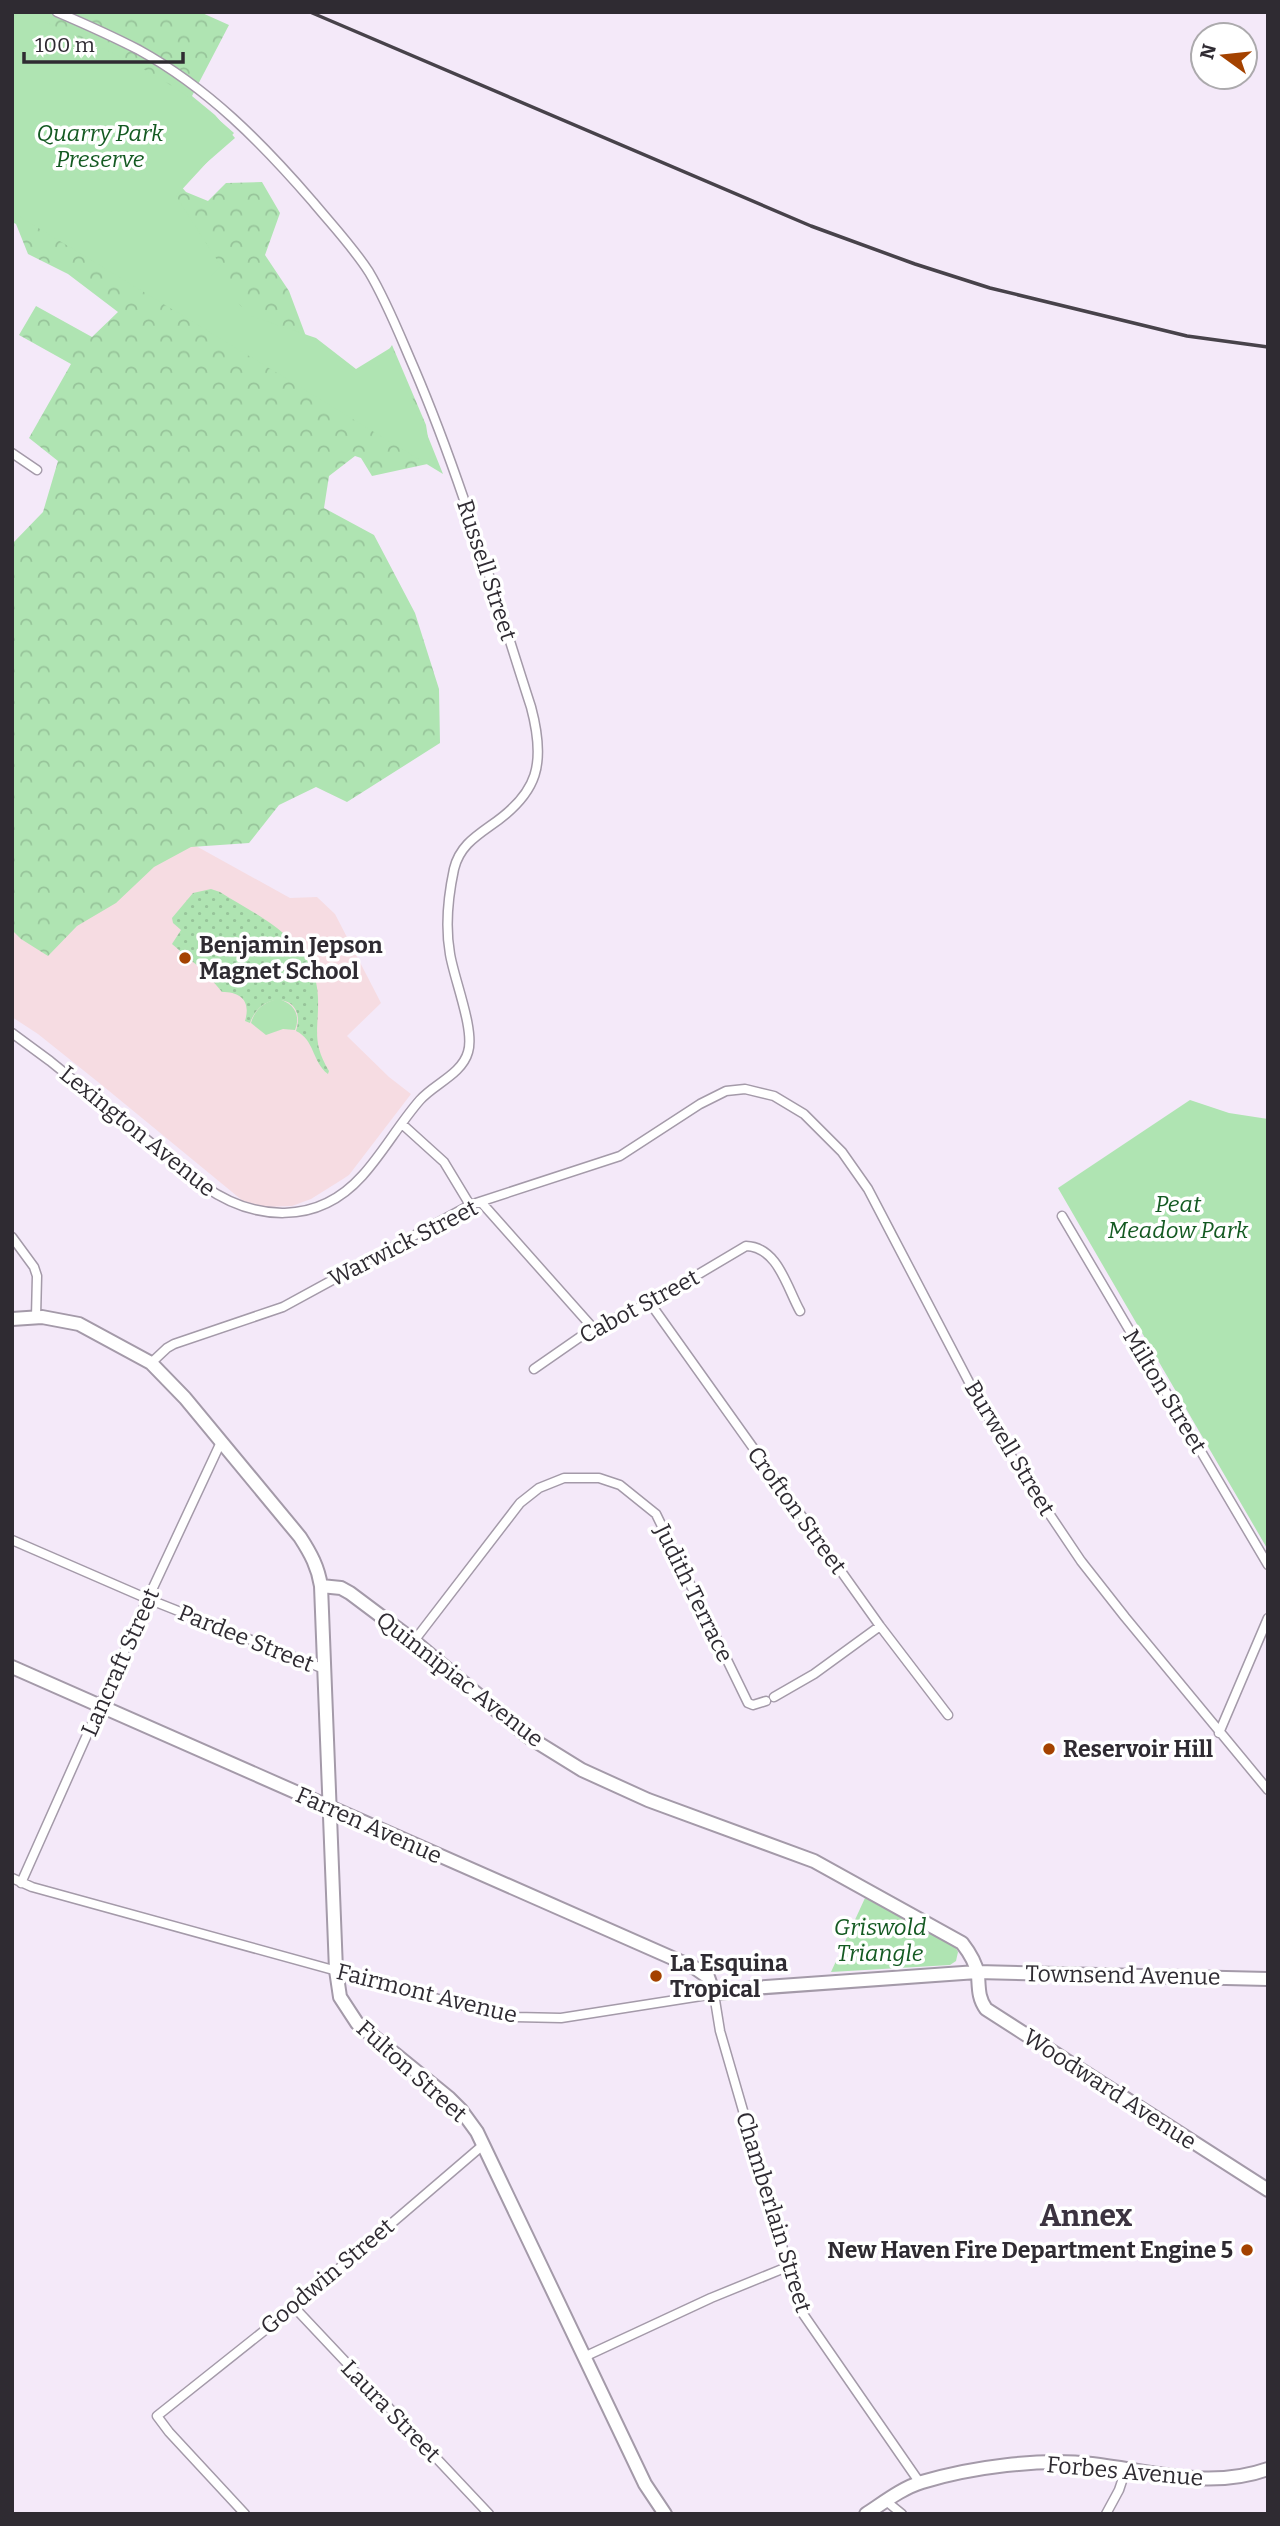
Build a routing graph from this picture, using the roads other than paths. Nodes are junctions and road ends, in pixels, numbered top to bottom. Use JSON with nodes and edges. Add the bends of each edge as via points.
{"nodes":[{"id":1,"x":57,"y":12,"type":"edge"},
{"id":2,"x":12,"y":453,"type":"edge"},
{"id":3,"x":37,"y":470,"type":"dead end"},
{"id":4,"x":12,"y":1033,"type":"edge"},
{"id":5,"x":774,"y":1096,"type":"joint"},
{"id":6,"x":402,"y":1124,"type":"junction"},
{"id":7,"x":481,"y":1202,"type":"junction"},
{"id":8,"x":470,"y":1205,"type":"junction"},
{"id":9,"x":1062,"y":1216,"type":"dead end"},
{"id":10,"x":12,"y":1237,"type":"edge"},
{"id":11,"x":650,"y":1303,"type":"junction"},
{"id":12,"x":800,"y":1311,"type":"dead end"},
{"id":13,"x":36,"y":1317,"type":"junction"},
{"id":14,"x":12,"y":1320,"type":"edge"},
{"id":15,"x":593,"y":1328,"type":"junction"},
{"id":16,"x":151,"y":1363,"type":"junction"},
{"id":17,"x":534,"y":1369,"type":"dead end"},
{"id":18,"x":221,"y":1442,"type":"junction"},
{"id":19,"x":12,"y":1540,"type":"edge"},
{"id":20,"x":1268,"y":1565,"type":"edge"},
{"id":21,"x":321,"y":1587,"type":"junction"},
{"id":22,"x":148,"y":1598,"type":"junction"},
{"id":23,"x":1268,"y":1618,"type":"edge"},
{"id":24,"x":880,"y":1626,"type":"junction"},
{"id":25,"x":414,"y":1642,"type":"junction"},
{"id":26,"x":12,"y":1667,"type":"edge"},
{"id":27,"x":324,"y":1669,"type":"junction"},
{"id":28,"x":100,"y":1706,"type":"junction"},
{"id":29,"x":948,"y":1715,"type":"dead end"},
{"id":30,"x":1219,"y":1733,"type":"junction"},
{"id":31,"x":1268,"y":1790,"type":"edge"},
{"id":32,"x":330,"y":1807,"type":"junction"},
{"id":33,"x":12,"y":1878,"type":"edge"},
{"id":34,"x":21,"y":1883,"type":"junction"},
{"id":35,"x":335,"y":1970,"type":"junction"},
{"id":36,"x":977,"y":1972,"type":"junction"},
{"id":37,"x":1268,"y":1979,"type":"edge"},
{"id":38,"x":714,"y":1994,"type":"junction"},
{"id":39,"x":483,"y":2145,"type":"junction"},
{"id":40,"x":1268,"y":2190,"type":"edge"},
{"id":41,"x":787,"y":2267,"type":"junction"},
{"id":42,"x":293,"y":2307,"type":"junction"},
{"id":43,"x":584,"y":2357,"type":"junction"},
{"id":44,"x":1126,"y":2469,"type":"junction"},
{"id":45,"x":1268,"y":2469,"type":"edge"},
{"id":46,"x":920,"y":2483,"type":"junction"},
{"id":47,"x":886,"y":2501,"type":"junction"},
{"id":48,"x":245,"y":2514,"type":"edge"},
{"id":49,"x":489,"y":2514,"type":"edge"},
{"id":50,"x":665,"y":2514,"type":"edge"},
{"id":51,"x":866,"y":2514,"type":"edge"},
{"id":52,"x":902,"y":2514,"type":"edge"},
{"id":53,"x":1106,"y":2514,"type":"edge"}],
"edges":[{"from":1,"to":6,"type":"street","name":"Russell Street","via":[[140,51],[217,103],[277,160],[369,272],[444,439],[531,707],[539,740],[533,780],[513,808],[463,849],[454,870],[447,934],[469,1032],[468,1054]]},
{"from":2,"to":3,"type":"street"},
{"from":4,"to":6,"type":"street","name":"Lexington Avenue","via":[[204,1186],[251,1210],[293,1213],[336,1198],[361,1177]]},
{"from":5,"to":7,"type":"street","name":"Warwick Street","via":[[745,1089],[726,1091],[620,1156]]},
{"from":5,"to":30,"type":"street","name":"Burwell Street","via":[[828,1136],[868,1189],[1016,1462],[1081,1560]]},
{"from":6,"to":8,"type":"street","via":[[444,1162]]},
{"from":7,"to":8,"type":"street","name":"Warwick Street"},
{"from":7,"to":15,"type":"street"},
{"from":8,"to":16,"type":"street","name":"Warwick Street","via":[[283,1307],[174,1344]]},
{"from":9,"to":20,"type":"street","name":"Milton Street"},
{"from":10,"to":13,"type":"street","via":[[37,1276]]},
{"from":11,"to":12,"type":"street","name":"Cabot Street","via":[[746,1246],[755,1246],[769,1253]]},
{"from":11,"to":15,"type":"street","name":"Cabot Street"},
{"from":11,"to":24,"type":"street","name":"Crofton Street"},
{"from":13,"to":14,"type":"main road"},
{"from":13,"to":16,"type":"main road","via":[[86,1326]]},
{"from":15,"to":17,"type":"street","name":"Cabot Street"},
{"from":16,"to":18,"type":"main road"},
{"from":18,"to":21,"type":"main road","via":[[300,1537],[318,1567]]},
{"from":18,"to":22,"type":"street","name":"Lancraft Street"},
{"from":19,"to":22,"type":"street","name":"Pardee Street"},
{"from":21,"to":25,"type":"main road","name":"Quinnipiac Avenue","via":[[341,1588]]},
{"from":21,"to":27,"type":"main road","name":"Fulton Street"},
{"from":22,"to":27,"type":"street","name":"Pardee Street"},
{"from":22,"to":28,"type":"street","name":"Lancraft Street"},
{"from":23,"to":30,"type":"street"},
{"from":24,"to":25,"type":"street","name":"Judith Terrace","via":[[814,1674],[770,1699],[748,1703],[656,1514],[620,1485],[599,1478],[565,1478],[539,1488],[520,1503]]},
{"from":24,"to":29,"type":"street","name":"Crofton Street"},
{"from":25,"to":36,"type":"main road","name":"Quinnipiac Avenue","via":[[527,1736],[582,1770],[648,1800],[814,1861],[962,1943]]},
{"from":26,"to":28,"type":"main road","name":"Farren Avenue"},
{"from":27,"to":32,"type":"main road","name":"Fulton Street"},
{"from":28,"to":32,"type":"main road","name":"Farren Avenue"},
{"from":28,"to":34,"type":"street","name":"Lancraft Street"},
{"from":30,"to":31,"type":"street","name":"Burwell Street"},
{"from":32,"to":35,"type":"main road","name":"Fulton Street"},
{"from":32,"to":38,"type":"main road","name":"Farren Avenue","via":[[701,1971]]},
{"from":33,"to":34,"type":"street","name":"Fairmont Avenue"},
{"from":34,"to":35,"type":"street","name":"Fairmont Avenue"},
{"from":35,"to":38,"type":"street","name":"Fairmont Avenue","via":[[515,2017],[561,2018]]},
{"from":35,"to":39,"type":"main road","name":"Fulton Street","via":[[340,1997],[357,2023],[449,2098]]},
{"from":36,"to":37,"type":"main road","name":"Townsend Avenue"},
{"from":36,"to":38,"type":"main road","name":"Fairmont Avenue"},
{"from":36,"to":40,"type":"main road","name":"Woodward Avenue","via":[[982,2003],[998,2017]]},
{"from":38,"to":41,"type":"street","name":"Chamberlain Street","via":[[720,2031]]},
{"from":39,"to":42,"type":"street","name":"Goodwin Street"},
{"from":39,"to":43,"type":"main road","name":"Fulton Street"},
{"from":41,"to":43,"type":"street"},
{"from":41,"to":46,"type":"street","name":"Chamberlain Street","via":[[801,2311]]},
{"from":42,"to":48,"type":"street","name":"Goodwin Street","via":[[157,2416]]},
{"from":42,"to":49,"type":"street","name":"Laura Street"},
{"from":43,"to":50,"type":"main road","name":"Fulton Street","via":[[645,2484]]},
{"from":44,"to":45,"type":"main road","name":"Forbes Avenue","via":[[1195,2479],[1229,2478]]},
{"from":44,"to":46,"type":"main road","name":"Forbes Avenue","via":[[1054,2462],[990,2468]]},
{"from":44,"to":53,"type":"street"},
{"from":46,"to":47,"type":"main road","name":"Forbes Avenue"},
{"from":47,"to":51,"type":"main road","name":"Forbes Avenue"},
{"from":47,"to":52,"type":"street"}]}
